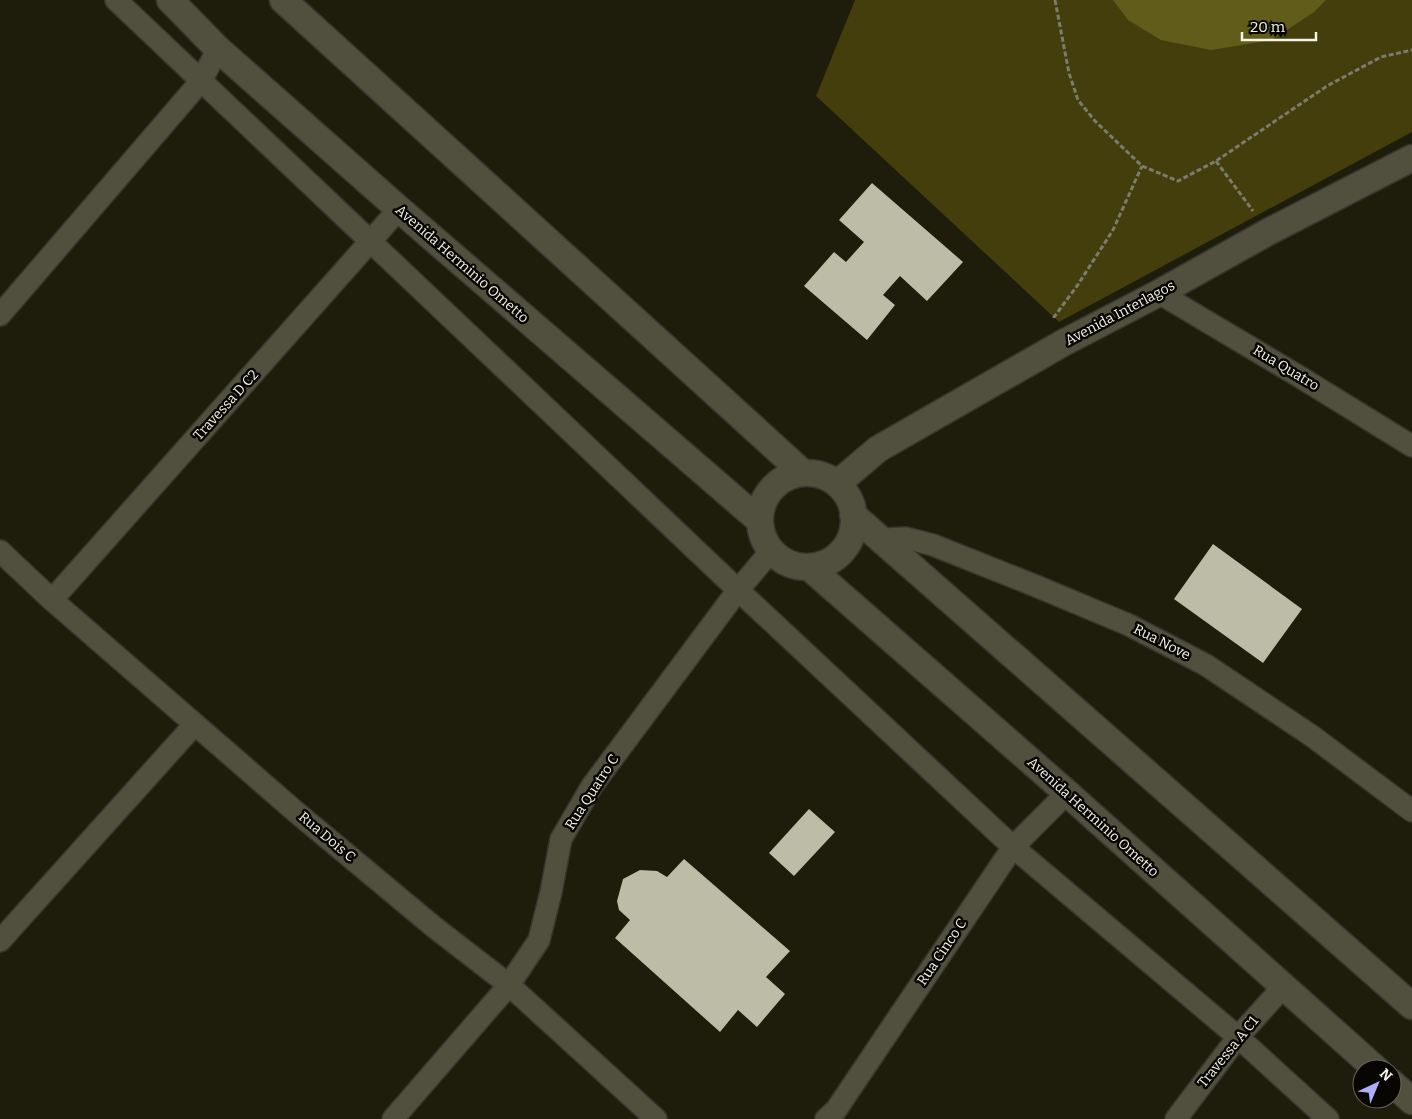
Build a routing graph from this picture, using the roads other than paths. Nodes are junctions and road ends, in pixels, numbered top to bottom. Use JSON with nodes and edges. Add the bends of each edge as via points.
{"nodes":[{"id":1,"x":116,"y":0,"type":"edge"},
{"id":2,"x":170,"y":0,"type":"edge"},
{"id":3,"x":283,"y":0,"type":"edge"},
{"id":4,"x":218,"y":49,"type":"junction"},
{"id":5,"x":201,"y":81,"type":"junction"},
{"id":6,"x":1412,"y":158,"type":"edge"},
{"id":7,"x":399,"y":209,"type":"junction"},
{"id":8,"x":370,"y":243,"type":"junction"},
{"id":9,"x":1159,"y":293,"type":"junction"},
{"id":10,"x":0,"y":315,"type":"edge"},
{"id":11,"x":1412,"y":446,"type":"edge"},
{"id":12,"x":802,"y":472,"type":"junction"},
{"id":13,"x":837,"y":484,"type":"junction"},
{"id":14,"x":854,"y":515,"type":"junction"},
{"id":15,"x":760,"y":521,"type":"junction"},
{"id":16,"x":881,"y":539,"type":"junction"},
{"id":17,"x":772,"y":550,"type":"junction"},
{"id":18,"x":0,"y":551,"type":"edge"},
{"id":19,"x":809,"y":567,"type":"junction"},
{"id":20,"x":738,"y":590,"type":"junction"},
{"id":21,"x":52,"y":600,"type":"junction"},
{"id":22,"x":195,"y":724,"type":"junction"},
{"id":23,"x":1067,"y":793,"type":"junction"},
{"id":24,"x":1412,"y":811,"type":"edge"},
{"id":25,"x":1013,"y":847,"type":"junction"},
{"id":26,"x":0,"y":941,"type":"edge"},
{"id":27,"x":509,"y":985,"type":"junction"},
{"id":28,"x":1283,"y":987,"type":"junction"},
{"id":29,"x":1412,"y":1006,"type":"edge"},
{"id":30,"x":1238,"y":1036,"type":"junction"},
{"id":31,"x":1365,"y":1059,"type":"edge"},
{"id":32,"x":1402,"y":1092,"type":"edge"},
{"id":33,"x":1412,"y":1101,"type":"edge"},
{"id":34,"x":836,"y":1116,"type":"edge"},
{"id":35,"x":393,"y":1119,"type":"edge"},
{"id":36,"x":656,"y":1119,"type":"edge"},
{"id":37,"x":1176,"y":1119,"type":"edge"},
{"id":38,"x":1328,"y":1119,"type":"edge"}],
"edges":[{"from":1,"to":5,"type":"street"},
{"from":2,"to":4,"type":"street","name":"Avenida Herminio Ometto"},
{"from":3,"to":12,"type":"street"},
{"from":4,"to":5,"type":"street"},
{"from":4,"to":7,"type":"street","name":"Avenida Herminio Ometto"},
{"from":5,"to":8,"type":"street"},
{"from":5,"to":10,"type":"street"},
{"from":6,"to":9,"type":"street","name":"Avenida Interlagos","via":[[1268,232]]},
{"from":7,"to":8,"type":"street","name":"Travessa D C2"},
{"from":7,"to":15,"type":"street","name":"Avenida Herminio Ometto"},
{"from":8,"to":20,"type":"street"},
{"from":8,"to":21,"type":"street","name":"Travessa D C2"},
{"from":9,"to":11,"type":"street","name":"Rua Quatro"},
{"from":9,"to":13,"type":"street","name":"Avenida Interlagos","via":[[1062,343],[878,449]]},
{"from":12,"to":13,"type":"street","via":[[828,478]]},
{"from":12,"to":15,"type":"street","via":[[783,479],[771,489],[763,502]]},
{"from":13,"to":14,"type":"street","via":[[850,500]]},
{"from":14,"to":16,"type":"street"},
{"from":14,"to":19,"type":"street","via":[[848,544],[824,564]]},
{"from":15,"to":17,"type":"street","via":[[762,533]]},
{"from":16,"to":24,"type":"street","name":"Rua Nove","via":[[906,538],[933,545],[1138,629],[1206,665],[1312,736]]},
{"from":16,"to":29,"type":"street"},
{"from":17,"to":19,"type":"street","via":[[794,565]]},
{"from":17,"to":20,"type":"street","name":"Rua Quatro C"},
{"from":18,"to":21,"type":"street","name":"Rua Dois C"},
{"from":19,"to":23,"type":"street","name":"Avenida Herminio Ometto"},
{"from":20,"to":25,"type":"street"},
{"from":20,"to":27,"type":"street","name":"Rua Quatro C","via":[[592,786],[560,839],[552,892],[539,940]]},
{"from":21,"to":22,"type":"street","name":"Rua Dois C"},
{"from":22,"to":26,"type":"street"},
{"from":22,"to":27,"type":"street","name":"Rua Dois C","via":[[434,927]]},
{"from":23,"to":25,"type":"street","name":"Rua Cinco C"},
{"from":23,"to":28,"type":"street","name":"Avenida Herminio Ometto"},
{"from":25,"to":30,"type":"street"},
{"from":25,"to":34,"type":"street","name":"Rua Cinco C"},
{"from":27,"to":35,"type":"street","name":"Rua Quatro C"},
{"from":27,"to":36,"type":"street","name":"Rua Dois C"},
{"from":28,"to":30,"type":"street","name":"Travessa A C1"},
{"from":28,"to":31,"type":"street","name":"Avenida Herminio Ometto"},
{"from":30,"to":37,"type":"street","name":"Travessa A C1"},
{"from":30,"to":38,"type":"street"},
{"from":32,"to":33,"type":"street"}]}
